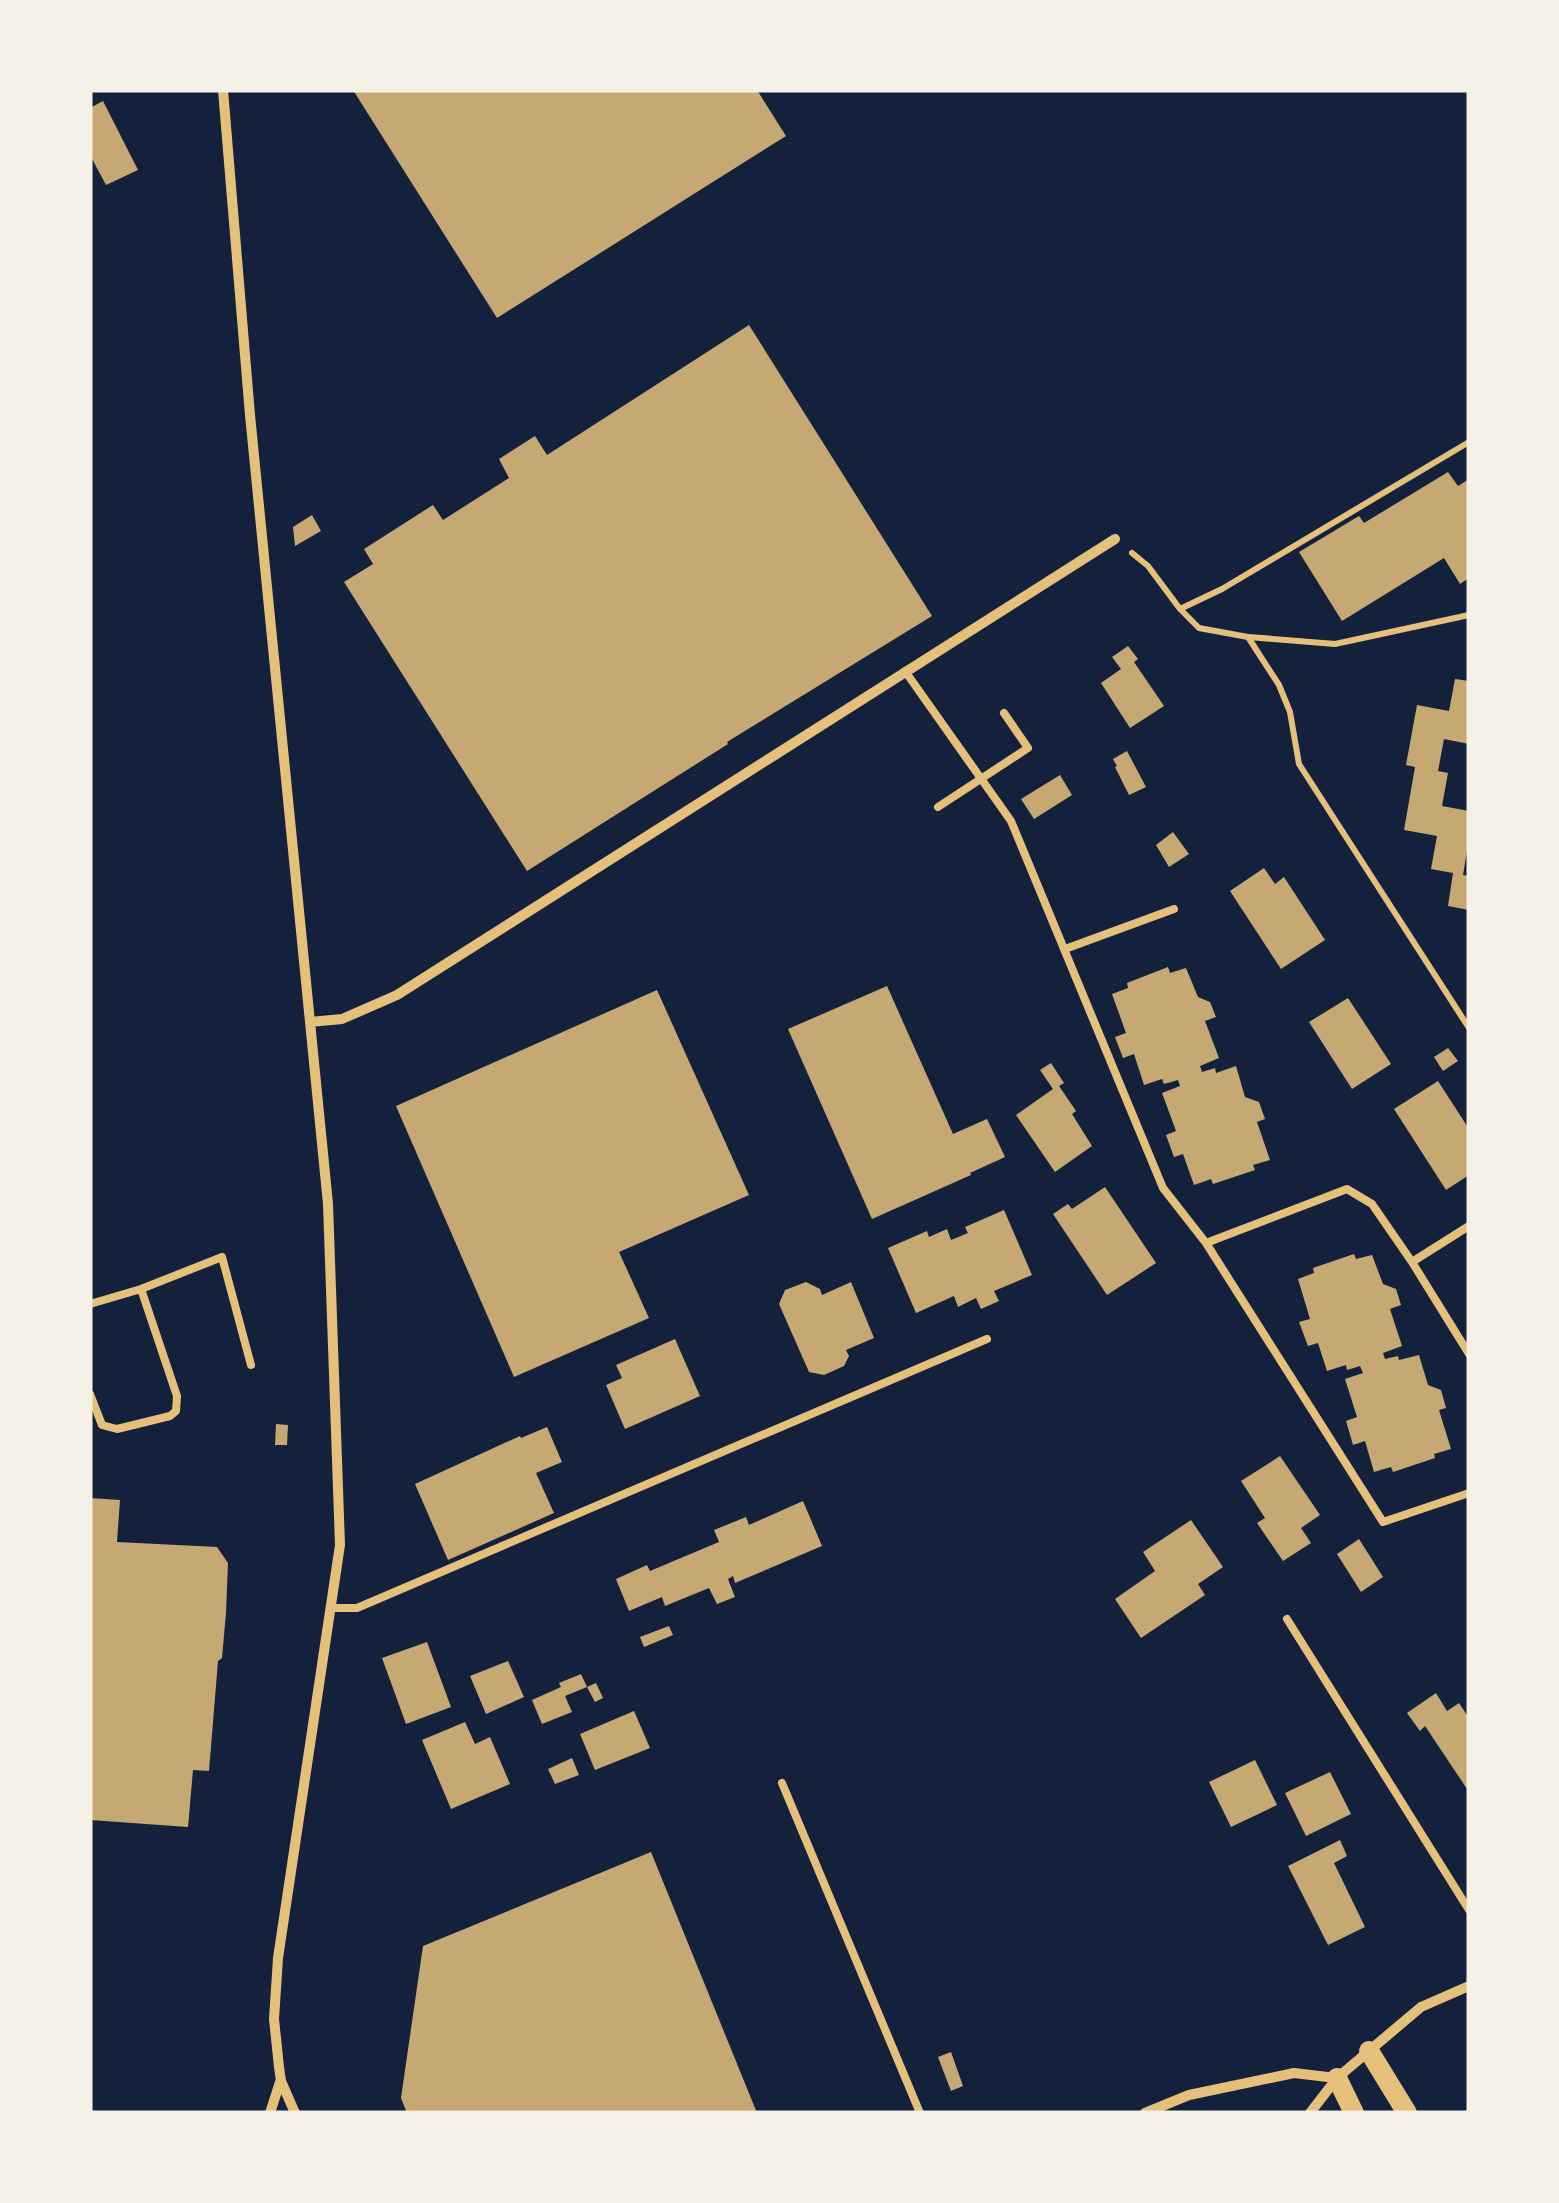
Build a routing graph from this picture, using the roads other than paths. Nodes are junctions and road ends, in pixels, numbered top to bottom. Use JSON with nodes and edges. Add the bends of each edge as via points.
{"nodes":[{"id":1,"x":224,"y":90,"type":"edge"},
{"id":2,"x":1114,"y":539,"type":"road end"},
{"id":3,"x":906,"y":671,"type":"junction"},
{"id":4,"x":1004,"y":713,"type":"dead end"},
{"id":5,"x":981,"y":779,"type":"junction"},
{"id":6,"x":938,"y":807,"type":"dead end"},
{"id":7,"x":1174,"y":909,"type":"dead end"},
{"id":8,"x":1064,"y":950,"type":"junction"},
{"id":9,"x":310,"y":1022,"type":"junction"},
{"id":10,"x":1469,"y":1226,"type":"edge"},
{"id":11,"x":1206,"y":1244,"type":"junction"},
{"id":12,"x":1412,"y":1262,"type":"junction"},
{"id":13,"x":141,"y":1288,"type":"junction"},
{"id":14,"x":90,"y":1304,"type":"edge"},
{"id":15,"x":988,"y":1340,"type":"dead end"},
{"id":16,"x":1469,"y":1354,"type":"edge"},
{"id":17,"x":251,"y":1365,"type":"dead end"},
{"id":18,"x":90,"y":1394,"type":"edge"},
{"id":19,"x":1469,"y":1493,"type":"edge"},
{"id":20,"x":330,"y":1608,"type":"junction"},
{"id":21,"x":1287,"y":1618,"type":"dead end"},
{"id":22,"x":782,"y":1783,"type":"dead end"},
{"id":23,"x":1469,"y":1910,"type":"edge"},
{"id":24,"x":1469,"y":1986,"type":"edge"},
{"id":25,"x":1369,"y":2052,"type":"junction"},
{"id":26,"x":1338,"y":2078,"type":"junction"},
{"id":27,"x":281,"y":2081,"type":"junction"},
{"id":28,"x":270,"y":2113,"type":"edge"},
{"id":29,"x":295,"y":2113,"type":"edge"},
{"id":30,"x":920,"y":2113,"type":"edge"},
{"id":31,"x":1145,"y":2113,"type":"edge"},
{"id":32,"x":1310,"y":2113,"type":"edge"},
{"id":33,"x":1354,"y":2113,"type":"edge"},
{"id":34,"x":1407,"y":2113,"type":"edge"}],
"edges":[{"from":1,"to":9,"type":"street"},
{"from":2,"to":3,"type":"street"},
{"from":3,"to":5,"type":"lane"},
{"from":3,"to":9,"type":"street","via":[[397,996],[342,1019]]},
{"from":4,"to":5,"type":"lane","via":[[1028,748]]},
{"from":5,"to":6,"type":"lane"},
{"from":5,"to":8,"type":"lane","via":[[1011,821]]},
{"from":7,"to":8,"type":"lane"},
{"from":8,"to":11,"type":"lane","via":[[1163,1188]]},
{"from":9,"to":20,"type":"street","via":[[330,1242],[340,1545]]},
{"from":10,"to":12,"type":"lane"},
{"from":11,"to":12,"type":"lane","via":[[1347,1188],[1372,1204]]},
{"from":11,"to":19,"type":"lane","via":[[1383,1522]]},
{"from":12,"to":16,"type":"lane"},
{"from":13,"to":14,"type":"lane"},
{"from":13,"to":17,"type":"lane","via":[[222,1257]]},
{"from":13,"to":18,"type":"lane","via":[[177,1396],[176,1411],[109,1428]]},
{"from":15,"to":20,"type":"lane","via":[[357,1608]]},
{"from":20,"to":27,"type":"street","via":[[278,1958],[274,2018]]},
{"from":21,"to":23,"type":"lane"},
{"from":22,"to":30,"type":"lane"},
{"from":24,"to":25,"type":"street","via":[[1422,2007]]},
{"from":25,"to":26,"type":"street"},
{"from":25,"to":34,"type":"main road"},
{"from":26,"to":31,"type":"street","via":[[1294,2073],[1190,2095]]},
{"from":26,"to":32,"type":"street"},
{"from":26,"to":33,"type":"main road"},
{"from":27,"to":28,"type":"street"},
{"from":27,"to":29,"type":"street"}]}
